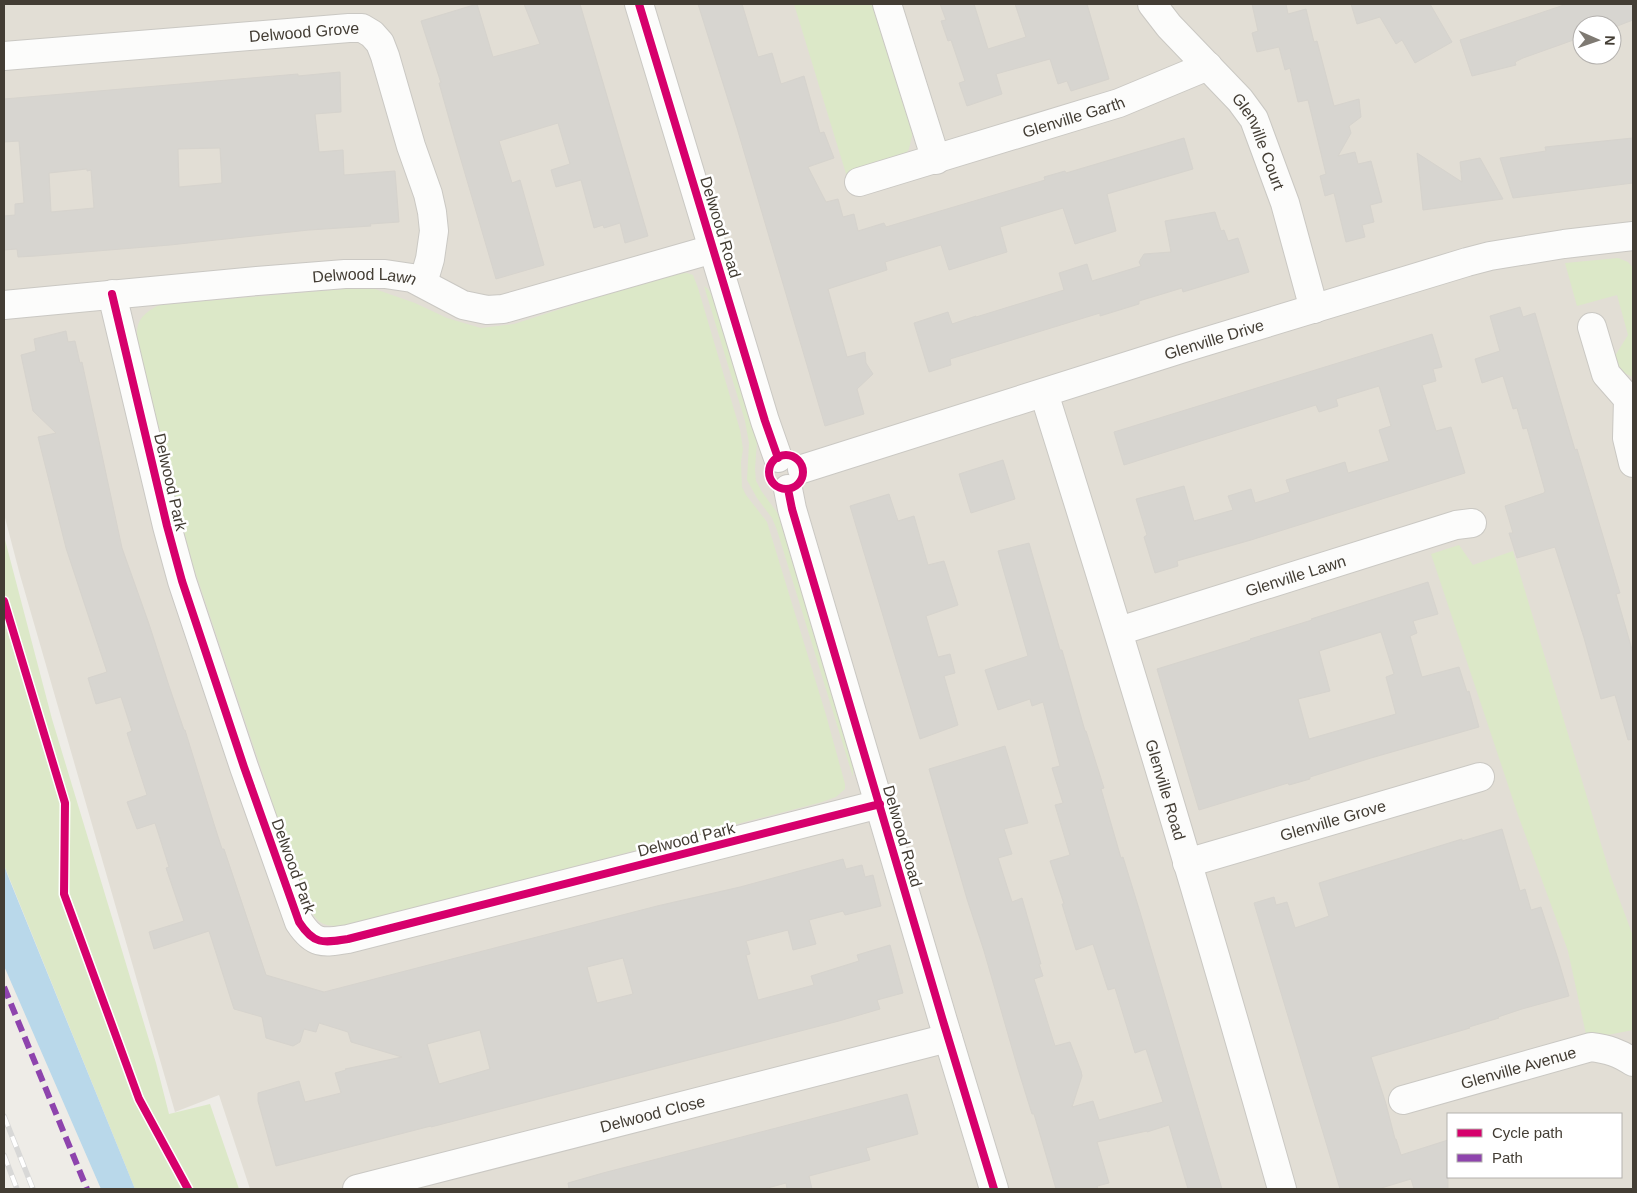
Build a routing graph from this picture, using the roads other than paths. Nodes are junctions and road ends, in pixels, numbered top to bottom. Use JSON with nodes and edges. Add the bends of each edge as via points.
{"nodes":[{"id":1,"x":639,"y":4,"type":"edge"},
{"id":2,"x":887,"y":4,"type":"edge"},
{"id":3,"x":1152,"y":4,"type":"edge"},
{"id":4,"x":4,"y":56,"type":"edge"},
{"id":5,"x":1208,"y":66,"type":"junction"},
{"id":6,"x":936,"y":160,"type":"junction"},
{"id":7,"x":859,"y":182,"type":"dead end"},
{"id":8,"x":1633,"y":236,"type":"edge"},
{"id":9,"x":713,"y":249,"type":"junction"},
{"id":10,"x":423,"y":283,"type":"junction"},
{"id":11,"x":112,"y":294,"type":"junction"},
{"id":12,"x":4,"y":305,"type":"edge"},
{"id":13,"x":1314,"y":309,"type":"junction"},
{"id":14,"x":1592,"y":327,"type":"dead end"},
{"id":15,"x":1044,"y":393,"type":"junction"},
{"id":16,"x":1631,"y":398,"type":"edge"},
{"id":17,"x":1633,"y":463,"type":"edge"},
{"id":18,"x":795,"y":479,"type":"junction"},
{"id":19,"x":1472,"y":523,"type":"dead end"},
{"id":20,"x":1119,"y":631,"type":"junction"},
{"id":21,"x":1480,"y":778,"type":"dead end"},
{"id":22,"x":880,"y":804,"type":"junction"},
{"id":23,"x":1187,"y":863,"type":"junction"},
{"id":24,"x":948,"y":1038,"type":"junction"},
{"id":25,"x":1633,"y":1062,"type":"edge"},
{"id":26,"x":1403,"y":1100,"type":"dead end"},
{"id":27,"x":357,"y":1189,"type":"edge"},
{"id":28,"x":994,"y":1189,"type":"edge"},
{"id":29,"x":1282,"y":1189,"type":"edge"}],
"edges":[{"from":1,"to":9,"type":"street","name":"Delwood Road"},
{"from":2,"to":6,"type":"street"},
{"from":3,"to":5,"type":"street","name":"Glenville Court"},
{"from":4,"to":10,"type":"street","name":"Delwood Grove","via":[[362,28],[380,43],[431,206],[434,231]]},
{"from":5,"to":6,"type":"street","name":"Glenville Garth","via":[[1120,103]]},
{"from":5,"to":13,"type":"street","name":"Glenville Court","via":[[1240,100],[1260,132],[1285,203]]},
{"from":6,"to":7,"type":"street","name":"Glenville Garth"},
{"from":8,"to":13,"type":"street","name":"Glenville Drive","via":[[1490,256]]},
{"from":9,"to":10,"type":"street","name":"Delwood Lawn","via":[[503,310],[463,305]]},
{"from":9,"to":18,"type":"street","name":"Delwood Road","via":[[767,429],[778,458],[793,457],[799,462]]},
{"from":10,"to":11,"type":"street","name":"Delwood Lawn","via":[[402,275],[345,274]]},
{"from":11,"to":12,"type":"street","name":"Delwood Lawn"},
{"from":11,"to":22,"type":"street","name":"Delwood Park","via":[[182,581],[244,767],[297,916],[307,935],[328,942],[348,939]]},
{"from":13,"to":15,"type":"street","name":"Glenville Drive"},
{"from":14,"to":16,"type":"street","via":[[1606,374]]},
{"from":15,"to":18,"type":"street","name":"Glenville Drive"},
{"from":15,"to":20,"type":"street","name":"Glenville Road"},
{"from":16,"to":17,"type":"street","via":[[1627,438]]},
{"from":18,"to":22,"type":"street","name":"Delwood Road","via":[[792,509]]},
{"from":19,"to":20,"type":"street","name":"Glenville Lawn","via":[[1456,525]]},
{"from":20,"to":23,"type":"street","name":"Glenville Road"},
{"from":21,"to":23,"type":"street","name":"Glenville Grove"},
{"from":22,"to":24,"type":"street","name":"Delwood Road"},
{"from":23,"to":29,"type":"street","name":"Glenville Road"},
{"from":24,"to":27,"type":"street","name":"Delwood Close"},
{"from":24,"to":28,"type":"street","name":"Delwood Road"},
{"from":25,"to":26,"type":"street","name":"Glenville Avenue","via":[[1606,1048],[1591,1047]]}]}
